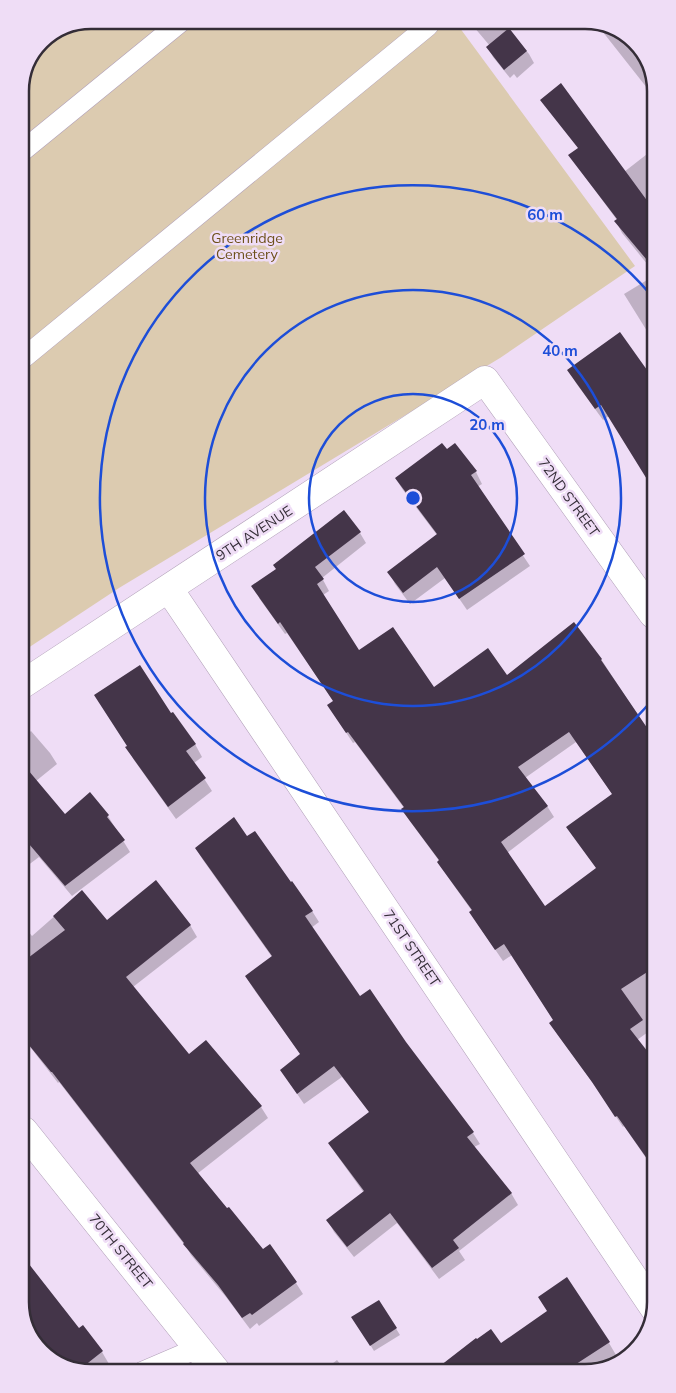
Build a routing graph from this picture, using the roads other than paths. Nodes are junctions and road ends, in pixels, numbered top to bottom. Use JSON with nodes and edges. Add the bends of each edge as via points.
{"nodes":[{"id":1,"x":172,"y":29,"type":"edge"},
{"id":2,"x":424,"y":29,"type":"edge"},
{"id":3,"x":29,"y":146,"type":"edge"},
{"id":4,"x":29,"y":353,"type":"edge"},
{"id":5,"x":485,"y":380,"type":"joint"},
{"id":6,"x":170,"y":588,"type":"junction"},
{"id":7,"x":647,"y":606,"type":"edge"},
{"id":8,"x":29,"y":680,"type":"edge"},
{"id":9,"x":29,"y":1137,"type":"edge"},
{"id":10,"x":647,"y":1298,"type":"edge"},
{"id":11,"x":198,"y":1348,"type":"junction"},
{"id":12,"x":161,"y":1364,"type":"edge"},
{"id":13,"x":211,"y":1364,"type":"edge"}],
"edges":[{"from":1,"to":3,"type":"lane"},
{"from":2,"to":4,"type":"lane"},
{"from":5,"to":6,"type":"street","name":"9TH AVENUE"},
{"from":5,"to":7,"type":"street","name":"72ND STREET"},
{"from":6,"to":8,"type":"street","name":"9TH AVENUE"},
{"from":6,"to":10,"type":"street","name":"71ST STREET"},
{"from":9,"to":11,"type":"street","name":"70TH STREET"},
{"from":11,"to":12,"type":"lane"},
{"from":11,"to":13,"type":"street","name":"70TH STREET"}]}
